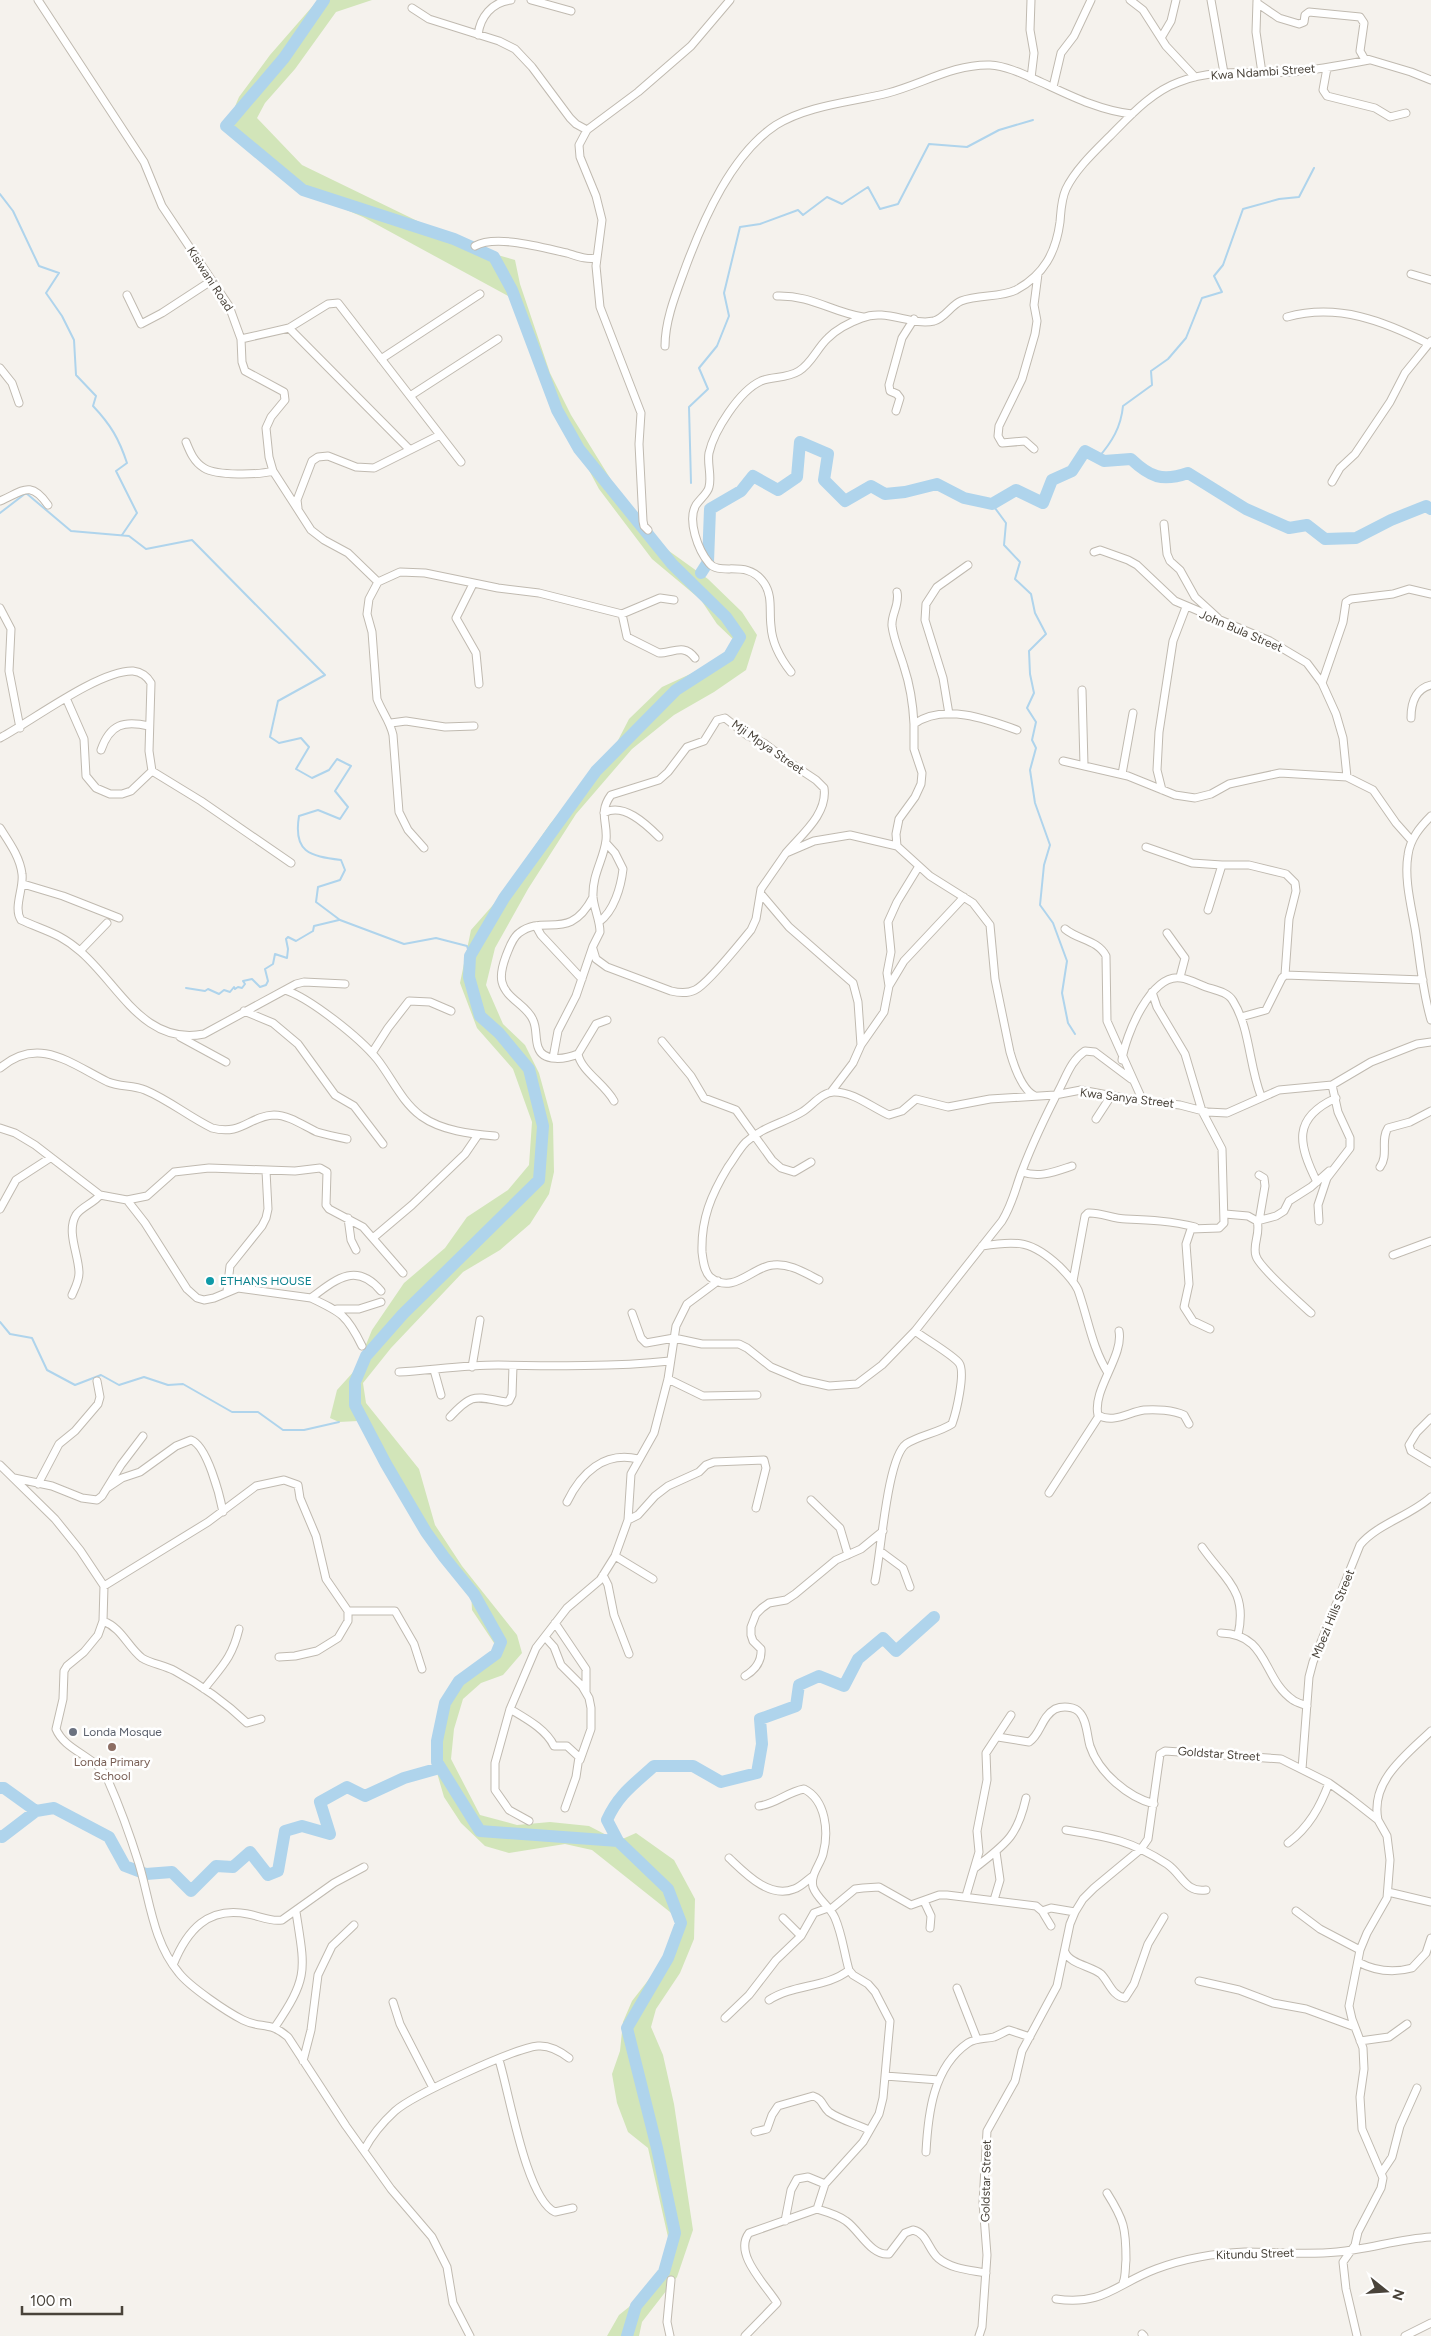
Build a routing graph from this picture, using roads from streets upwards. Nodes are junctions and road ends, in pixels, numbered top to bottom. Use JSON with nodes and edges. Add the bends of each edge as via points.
{"nodes":[{"id":1,"x":38,"y":0,"type":"edge"},
{"id":2,"x":511,"y":0,"type":"edge"},
{"id":3,"x":531,"y":0,"type":"edge"},
{"id":4,"x":730,"y":0,"type":"edge"},
{"id":5,"x":1031,"y":0,"type":"edge"},
{"id":6,"x":1090,"y":0,"type":"edge"},
{"id":7,"x":1130,"y":0,"type":"edge"},
{"id":8,"x":1176,"y":0,"type":"edge"},
{"id":9,"x":1211,"y":0,"type":"edge"},
{"id":10,"x":1257,"y":2,"type":"edge"},
{"id":11,"x":1140,"y":3,"type":"edge"},
{"id":12,"x":412,"y":8,"type":"dead end"},
{"id":13,"x":571,"y":11,"type":"dead end"},
{"id":14,"x":478,"y":35,"type":"junction"},
{"id":15,"x":1161,"y":38,"type":"junction"},
{"id":16,"x":1369,"y":60,"type":"junction"},
{"id":17,"x":1326,"y":68,"type":"junction"},
{"id":18,"x":1224,"y":73,"type":"junction"},
{"id":19,"x":1262,"y":73,"type":"junction"},
{"id":20,"x":1195,"y":77,"type":"junction"},
{"id":21,"x":1031,"y":78,"type":"junction"},
{"id":22,"x":1431,"y":80,"type":"edge"},
{"id":23,"x":1052,"y":87,"type":"junction"},
{"id":24,"x":1406,"y":112,"type":"dead end"},
{"id":25,"x":1132,"y":114,"type":"junction"},
{"id":26,"x":587,"y":130,"type":"junction"},
{"id":27,"x":475,"y":246,"type":"dead end"},
{"id":28,"x":597,"y":258,"type":"junction"},
{"id":29,"x":1038,"y":274,"type":"junction"},
{"id":30,"x":1411,"y":274,"type":"dead end"},
{"id":31,"x":1431,"y":280,"type":"edge"},
{"id":32,"x":211,"y":281,"type":"junction"},
{"id":33,"x":480,"y":294,"type":"dead end"},
{"id":34,"x":127,"y":295,"type":"dead end"},
{"id":35,"x":777,"y":296,"type":"dead end"},
{"id":36,"x":863,"y":317,"type":"junction"},
{"id":37,"x":1287,"y":317,"type":"dead end"},
{"id":38,"x":914,"y":319,"type":"junction"},
{"id":39,"x":289,"y":328,"type":"junction"},
{"id":40,"x":241,"y":339,"type":"junction"},
{"id":41,"x":498,"y":340,"type":"dead end"},
{"id":42,"x":1430,"y":342,"type":"edge"},
{"id":43,"x":665,"y":346,"type":"dead end"},
{"id":44,"x":381,"y":359,"type":"junction"},
{"id":45,"x":0,"y":368,"type":"edge"},
{"id":46,"x":410,"y":396,"type":"junction"},
{"id":47,"x":19,"y":403,"type":"dead end"},
{"id":48,"x":896,"y":411,"type":"dead end"},
{"id":49,"x":440,"y":435,"type":"junction"},
{"id":50,"x":186,"y":442,"type":"dead end"},
{"id":51,"x":1034,"y":449,"type":"dead end"},
{"id":52,"x":410,"y":450,"type":"junction"},
{"id":53,"x":461,"y":462,"type":"dead end"},
{"id":54,"x":273,"y":471,"type":"junction"},
{"id":55,"x":1332,"y":482,"type":"dead end"},
{"id":56,"x":0,"y":501,"type":"edge"},
{"id":57,"x":48,"y":504,"type":"dead end"},
{"id":58,"x":299,"y":513,"type":"junction"},
{"id":59,"x":1164,"y":524,"type":"dead end"},
{"id":60,"x":648,"y":530,"type":"dead end"},
{"id":61,"x":1094,"y":552,"type":"dead end"},
{"id":62,"x":968,"y":565,"type":"dead end"},
{"id":63,"x":378,"y":582,"type":"junction"},
{"id":64,"x":473,"y":584,"type":"junction"},
{"id":65,"x":897,"y":592,"type":"dead end"},
{"id":66,"x":1431,"y":594,"type":"edge"},
{"id":67,"x":674,"y":600,"type":"dead end"},
{"id":68,"x":1186,"y":607,"type":"junction"},
{"id":69,"x":0,"y":608,"type":"edge"},
{"id":70,"x":622,"y":614,"type":"junction"},
{"id":71,"x":1220,"y":620,"type":"junction"},
{"id":72,"x":695,"y":658,"type":"dead end"},
{"id":73,"x":791,"y":672,"type":"dead end"},
{"id":74,"x":1322,"y":683,"type":"junction"},
{"id":75,"x":479,"y":684,"type":"dead end"},
{"id":76,"x":1431,"y":685,"type":"edge"},
{"id":77,"x":1082,"y":690,"type":"dead end"},
{"id":78,"x":66,"y":698,"type":"junction"},
{"id":79,"x":1134,"y":713,"type":"dead end"},
{"id":80,"x":948,"y":714,"type":"junction"},
{"id":81,"x":1411,"y":718,"type":"dead end"},
{"id":82,"x":390,"y":723,"type":"junction"},
{"id":83,"x":914,"y":724,"type":"junction"},
{"id":84,"x":150,"y":726,"type":"junction"},
{"id":85,"x":474,"y":726,"type":"dead end"},
{"id":86,"x":20,"y":728,"type":"junction"},
{"id":87,"x":1017,"y":730,"type":"dead end"},
{"id":88,"x":0,"y":738,"type":"edge"},
{"id":89,"x":101,"y":750,"type":"dead end"},
{"id":90,"x":1063,"y":761,"type":"dead end"},
{"id":91,"x":1084,"y":765,"type":"junction"},
{"id":92,"x":152,"y":771,"type":"junction"},
{"id":93,"x":1122,"y":774,"type":"junction"},
{"id":94,"x":1347,"y":777,"type":"junction"},
{"id":95,"x":1162,"y":790,"type":"junction"},
{"id":96,"x":604,"y":813,"type":"junction"},
{"id":97,"x":1431,"y":816,"type":"edge"},
{"id":98,"x":0,"y":828,"type":"edge"},
{"id":99,"x":658,"y":837,"type":"dead end"},
{"id":100,"x":1412,"y":841,"type":"junction"},
{"id":101,"x":606,"y":843,"type":"junction"},
{"id":102,"x":897,"y":846,"type":"junction"},
{"id":103,"x":1146,"y":847,"type":"dead end"},
{"id":104,"x":424,"y":848,"type":"dead end"},
{"id":105,"x":786,"y":853,"type":"junction"},
{"id":106,"x":291,"y":863,"type":"dead end"},
{"id":107,"x":919,"y":866,"type":"junction"},
{"id":108,"x":1222,"y":866,"type":"junction"},
{"id":109,"x":23,"y":884,"type":"junction"},
{"id":110,"x":761,"y":894,"type":"junction"},
{"id":111,"x":593,"y":896,"type":"junction"},
{"id":112,"x":964,"y":897,"type":"junction"},
{"id":113,"x":1208,"y":910,"type":"dead end"},
{"id":114,"x":119,"y":918,"type":"dead end"},
{"id":115,"x":599,"y":922,"type":"junction"},
{"id":116,"x":107,"y":923,"type":"dead end"},
{"id":117,"x":536,"y":926,"type":"junction"},
{"id":118,"x":1065,"y":929,"type":"dead end"},
{"id":119,"x":1167,"y":933,"type":"dead end"},
{"id":120,"x":593,"y":946,"type":"junction"},
{"id":121,"x":80,"y":951,"type":"junction"},
{"id":122,"x":1285,"y":975,"type":"junction"},
{"id":123,"x":1180,"y":977,"type":"junction"},
{"id":124,"x":582,"y":980,"type":"junction"},
{"id":125,"x":1422,"y":980,"type":"junction"},
{"id":126,"x":344,"y":984,"type":"dead end"},
{"id":127,"x":889,"y":986,"type":"junction"},
{"id":128,"x":285,"y":990,"type":"junction"},
{"id":129,"x":1152,"y":992,"type":"junction"},
{"id":130,"x":244,"y":1011,"type":"junction"},
{"id":131,"x":451,"y":1011,"type":"dead end"},
{"id":132,"x":1241,"y":1017,"type":"junction"},
{"id":133,"x":607,"y":1020,"type":"dead end"},
{"id":134,"x":1431,"y":1020,"type":"edge"},
{"id":135,"x":178,"y":1035,"type":"junction"},
{"id":136,"x":662,"y":1041,"type":"dead end"},
{"id":137,"x":1431,"y":1042,"type":"edge"},
{"id":138,"x":861,"y":1045,"type":"junction"},
{"id":139,"x":372,"y":1053,"type":"junction"},
{"id":140,"x":578,"y":1054,"type":"junction"},
{"id":141,"x":553,"y":1058,"type":"junction"},
{"id":142,"x":1122,"y":1060,"type":"junction"},
{"id":143,"x":226,"y":1062,"type":"dead end"},
{"id":144,"x":0,"y":1068,"type":"edge"},
{"id":145,"x":1131,"y":1079,"type":"junction"},
{"id":146,"x":1332,"y":1085,"type":"junction"},
{"id":147,"x":831,"y":1092,"type":"junction"},
{"id":148,"x":1055,"y":1095,"type":"junction"},
{"id":149,"x":1035,"y":1096,"type":"junction"},
{"id":150,"x":1111,"y":1096,"type":"junction"},
{"id":151,"x":1261,"y":1096,"type":"junction"},
{"id":152,"x":1336,"y":1098,"type":"junction"},
{"id":153,"x":1142,"y":1099,"type":"junction"},
{"id":154,"x":614,"y":1101,"type":"dead end"},
{"id":155,"x":1202,"y":1110,"type":"junction"},
{"id":156,"x":1431,"y":1111,"type":"edge"},
{"id":157,"x":1096,"y":1118,"type":"dead end"},
{"id":158,"x":0,"y":1128,"type":"edge"},
{"id":159,"x":755,"y":1134,"type":"junction"},
{"id":160,"x":478,"y":1135,"type":"junction"},
{"id":161,"x":495,"y":1136,"type":"dead end"},
{"id":162,"x":347,"y":1139,"type":"dead end"},
{"id":163,"x":383,"y":1144,"type":"dead end"},
{"id":164,"x":50,"y":1158,"type":"junction"},
{"id":165,"x":812,"y":1162,"type":"dead end"},
{"id":166,"x":1072,"y":1166,"type":"dead end"},
{"id":167,"x":1380,"y":1167,"type":"dead end"},
{"id":168,"x":1336,"y":1168,"type":"junction"},
{"id":169,"x":266,"y":1171,"type":"junction"},
{"id":170,"x":1022,"y":1172,"type":"junction"},
{"id":171,"x":1259,"y":1175,"type":"dead end"},
{"id":172,"x":1316,"y":1182,"type":"junction"},
{"id":173,"x":100,"y":1195,"type":"junction"},
{"id":174,"x":127,"y":1200,"type":"junction"},
{"id":175,"x":0,"y":1209,"type":"edge"},
{"id":176,"x":1225,"y":1214,"type":"junction"},
{"id":177,"x":348,"y":1218,"type":"junction"},
{"id":178,"x":1258,"y":1221,"type":"junction"},
{"id":179,"x":1319,"y":1221,"type":"dead end"},
{"id":180,"x":1196,"y":1227,"type":"junction"},
{"id":181,"x":373,"y":1238,"type":"junction"},
{"id":182,"x":1431,"y":1241,"type":"edge"},
{"id":183,"x":982,"y":1246,"type":"junction"},
{"id":184,"x":356,"y":1250,"type":"dead end"},
{"id":185,"x":1393,"y":1255,"type":"dead end"},
{"id":186,"x":402,"y":1273,"type":"dead end"},
{"id":187,"x":819,"y":1280,"type":"dead end"},
{"id":188,"x":718,"y":1281,"type":"junction"},
{"id":189,"x":1073,"y":1281,"type":"junction"},
{"id":190,"x":228,"y":1291,"type":"junction"},
{"id":191,"x":381,"y":1291,"type":"dead end"},
{"id":192,"x":72,"y":1295,"type":"dead end"},
{"id":193,"x":311,"y":1298,"type":"junction"},
{"id":194,"x":381,"y":1302,"type":"dead end"},
{"id":195,"x":336,"y":1309,"type":"junction"},
{"id":196,"x":632,"y":1313,"type":"dead end"},
{"id":197,"x":1312,"y":1313,"type":"dead end"},
{"id":198,"x":480,"y":1320,"type":"dead end"},
{"id":199,"x":1210,"y":1329,"type":"dead end"},
{"id":200,"x":915,"y":1331,"type":"junction"},
{"id":201,"x":1119,"y":1331,"type":"dead end"},
{"id":202,"x":674,"y":1338,"type":"junction"},
{"id":203,"x":362,"y":1346,"type":"dead end"},
{"id":204,"x":670,"y":1361,"type":"junction"},
{"id":205,"x":513,"y":1366,"type":"junction"},
{"id":206,"x":472,"y":1367,"type":"junction"},
{"id":207,"x":434,"y":1370,"type":"junction"},
{"id":208,"x":399,"y":1372,"type":"dead end"},
{"id":209,"x":1108,"y":1373,"type":"junction"},
{"id":210,"x":668,"y":1379,"type":"junction"},
{"id":211,"x":97,"y":1381,"type":"dead end"},
{"id":212,"x":441,"y":1395,"type":"dead end"},
{"id":213,"x":757,"y":1395,"type":"dead end"},
{"id":214,"x":1099,"y":1416,"type":"junction"},
{"id":215,"x":450,"y":1417,"type":"dead end"},
{"id":216,"x":1431,"y":1418,"type":"edge"},
{"id":217,"x":1188,"y":1424,"type":"dead end"},
{"id":218,"x":143,"y":1436,"type":"dead end"},
{"id":219,"x":638,"y":1459,"type":"junction"},
{"id":220,"x":1431,"y":1463,"type":"edge"},
{"id":221,"x":0,"y":1465,"type":"edge"},
{"id":222,"x":14,"y":1478,"type":"junction"},
{"id":223,"x":38,"y":1484,"type":"junction"},
{"id":224,"x":107,"y":1488,"type":"junction"},
{"id":225,"x":1049,"y":1493,"type":"dead end"},
{"id":226,"x":1431,"y":1498,"type":"edge"},
{"id":227,"x":811,"y":1500,"type":"dead end"},
{"id":228,"x":567,"y":1502,"type":"dead end"},
{"id":229,"x":756,"y":1508,"type":"dead end"},
{"id":230,"x":223,"y":1512,"type":"junction"},
{"id":231,"x":628,"y":1520,"type":"junction"},
{"id":232,"x":883,"y":1530,"type":"junction"},
{"id":233,"x":1202,"y":1547,"type":"dead end"},
{"id":234,"x":880,"y":1551,"type":"junction"},
{"id":235,"x":848,"y":1555,"type":"junction"},
{"id":236,"x":615,"y":1556,"type":"junction"},
{"id":237,"x":603,"y":1575,"type":"junction"},
{"id":238,"x":653,"y":1579,"type":"dead end"},
{"id":239,"x":875,"y":1581,"type":"dead end"},
{"id":240,"x":104,"y":1586,"type":"junction"},
{"id":241,"x":910,"y":1587,"type":"dead end"},
{"id":242,"x":348,"y":1611,"type":"junction"},
{"id":243,"x":103,"y":1621,"type":"junction"},
{"id":244,"x":555,"y":1623,"type":"junction"},
{"id":245,"x":239,"y":1629,"type":"dead end"},
{"id":246,"x":1222,"y":1633,"type":"dead end"},
{"id":247,"x":1238,"y":1635,"type":"junction"},
{"id":248,"x":545,"y":1637,"type":"junction"},
{"id":249,"x":630,"y":1654,"type":"dead end"},
{"id":250,"x":279,"y":1657,"type":"dead end"},
{"id":251,"x":422,"y":1669,"type":"dead end"},
{"id":252,"x":745,"y":1676,"type":"dead end"},
{"id":253,"x":204,"y":1689,"type":"junction"},
{"id":254,"x":586,"y":1692,"type":"junction"},
{"id":255,"x":1307,"y":1706,"type":"junction"},
{"id":256,"x":510,"y":1708,"type":"junction"},
{"id":257,"x":1010,"y":1715,"type":"dead end"},
{"id":258,"x":261,"y":1718,"type":"dead end"},
{"id":259,"x":1431,"y":1731,"type":"edge"},
{"id":260,"x":998,"y":1737,"type":"junction"},
{"id":261,"x":580,"y":1761,"type":"junction"},
{"id":262,"x":1302,"y":1769,"type":"junction"},
{"id":263,"x":1329,"y":1783,"type":"junction"},
{"id":264,"x":1026,"y":1798,"type":"dead end"},
{"id":265,"x":1154,"y":1804,"type":"junction"},
{"id":266,"x":758,"y":1806,"type":"dead end"},
{"id":267,"x":565,"y":1808,"type":"dead end"},
{"id":268,"x":1378,"y":1820,"type":"junction"},
{"id":269,"x":528,"y":1821,"type":"dead end"},
{"id":270,"x":1066,"y":1830,"type":"dead end"},
{"id":271,"x":1288,"y":1843,"type":"dead end"},
{"id":272,"x":1141,"y":1849,"type":"junction"},
{"id":273,"x":996,"y":1852,"type":"junction"},
{"id":274,"x":730,"y":1858,"type":"dead end"},
{"id":275,"x":364,"y":1867,"type":"dead end"},
{"id":276,"x":974,"y":1868,"type":"junction"},
{"id":277,"x":813,"y":1876,"type":"junction"},
{"id":278,"x":1206,"y":1890,"type":"dead end"},
{"id":279,"x":1388,"y":1892,"type":"junction"},
{"id":280,"x":966,"y":1896,"type":"junction"},
{"id":281,"x":994,"y":1900,"type":"junction"},
{"id":282,"x":924,"y":1901,"type":"junction"},
{"id":283,"x":1431,"y":1902,"type":"edge"},
{"id":284,"x":829,"y":1909,"type":"junction"},
{"id":285,"x":1042,"y":1911,"type":"junction"},
{"id":286,"x":1296,"y":1911,"type":"dead end"},
{"id":287,"x":296,"y":1912,"type":"junction"},
{"id":288,"x":1075,"y":1912,"type":"junction"},
{"id":289,"x":1164,"y":1917,"type":"dead end"},
{"id":290,"x":783,"y":1918,"type":"dead end"},
{"id":291,"x":354,"y":1925,"type":"dead end"},
{"id":292,"x":1051,"y":1926,"type":"dead end"},
{"id":293,"x":930,"y":1928,"type":"dead end"},
{"id":294,"x":801,"y":1936,"type":"junction"},
{"id":295,"x":1431,"y":1938,"type":"edge"},
{"id":296,"x":1360,"y":1950,"type":"junction"},
{"id":297,"x":1065,"y":1952,"type":"junction"},
{"id":298,"x":1358,"y":1962,"type":"junction"},
{"id":299,"x":174,"y":1965,"type":"junction"},
{"id":300,"x":849,"y":1970,"type":"junction"},
{"id":301,"x":1199,"y":1981,"type":"dead end"},
{"id":302,"x":958,"y":1988,"type":"dead end"},
{"id":303,"x":769,"y":2000,"type":"dead end"},
{"id":304,"x":393,"y":2002,"type":"dead end"},
{"id":305,"x":725,"y":2018,"type":"dead end"},
{"id":306,"x":1407,"y":2024,"type":"dead end"},
{"id":307,"x":274,"y":2027,"type":"junction"},
{"id":308,"x":1355,"y":2027,"type":"junction"},
{"id":309,"x":1030,"y":2037,"type":"junction"},
{"id":310,"x":977,"y":2039,"type":"junction"},
{"id":311,"x":1360,"y":2040,"type":"junction"},
{"id":312,"x":569,"y":2058,"type":"dead end"},
{"id":313,"x":499,"y":2060,"type":"junction"},
{"id":314,"x":303,"y":2061,"type":"junction"},
{"id":315,"x":885,"y":2076,"type":"junction"},
{"id":316,"x":939,"y":2080,"type":"junction"},
{"id":317,"x":433,"y":2088,"type":"junction"},
{"id":318,"x":1417,"y":2088,"type":"dead end"},
{"id":319,"x":869,"y":2130,"type":"junction"},
{"id":320,"x":755,"y":2132,"type":"dead end"},
{"id":321,"x":364,"y":2150,"type":"junction"},
{"id":322,"x":926,"y":2152,"type":"dead end"},
{"id":323,"x":1382,"y":2172,"type":"junction"},
{"id":324,"x":825,"y":2184,"type":"junction"},
{"id":325,"x":1107,"y":2193,"type":"dead end"},
{"id":326,"x":573,"y":2208,"type":"dead end"},
{"id":327,"x":817,"y":2209,"type":"junction"},
{"id":328,"x":785,"y":2221,"type":"junction"},
{"id":329,"x":1431,"y":2237,"type":"edge"},
{"id":330,"x":1350,"y":2250,"type":"junction"},
{"id":331,"x":986,"y":2273,"type":"junction"},
{"id":332,"x":671,"y":2280,"type":"dead end"},
{"id":333,"x":1124,"y":2283,"type":"junction"},
{"id":334,"x":1056,"y":2299,"type":"dead end"},
{"id":335,"x":1431,"y":2323,"type":"edge"},
{"id":336,"x":749,"y":2335,"type":"edge"},
{"id":337,"x":470,"y":2336,"type":"edge"},
{"id":338,"x":670,"y":2336,"type":"edge"},
{"id":339,"x":979,"y":2336,"type":"edge"},
{"id":340,"x":1357,"y":2336,"type":"edge"},
{"id":341,"x":1405,"y":2336,"type":"edge"}],
"edges":[{"from":1,"to":32,"type":"street","name":"Kisiwani Road","via":[[144,162],[162,206]]},
{"from":2,"to":14,"type":"street","via":[[484,14]]},
{"from":3,"to":13,"type":"street"},
{"from":4,"to":26,"type":"street","via":[[691,46]]},
{"from":5,"to":21,"type":"street","via":[[1030,30],[1034,53]]},
{"from":6,"to":23,"type":"street","via":[[1080,24],[1061,53]]},
{"from":7,"to":11,"type":"street"},
{"from":8,"to":15,"type":"street","via":[[1171,21]]},
{"from":9,"to":18,"type":"street"},
{"from":10,"to":16,"type":"street","via":[[1279,18],[1299,24],[1304,22],[1308,12],[1360,17],[1364,23],[1361,54]]},
{"from":10,"to":19,"type":"street","via":[[1256,32]]},
{"from":11,"to":15,"type":"street"},
{"from":12,"to":14,"type":"street","via":[[429,19]]},
{"from":14,"to":26,"type":"street","via":[[507,44],[522,55],[570,118]]},
{"from":15,"to":20,"type":"street"},
{"from":16,"to":17,"type":"street","name":"Kwa Ndambi Street"},
{"from":16,"to":22,"type":"street","name":"Kwa Ndambi Street"},
{"from":17,"to":19,"type":"street","name":"Kwa Ndambi Street"},
{"from":17,"to":24,"type":"street","via":[[1323,90],[1327,96],[1375,108],[1390,117]]},
{"from":18,"to":19,"type":"street","name":"Kwa Ndambi Street"},
{"from":18,"to":20,"type":"street","name":"Kwa Ndambi Street"},
{"from":20,"to":25,"type":"street","name":"Kwa Ndambi Street","via":[[1159,92]]},
{"from":21,"to":23,"type":"street"},
{"from":21,"to":43,"type":"street","via":[[996,66],[972,67],[940,74],[889,93],[825,107],[777,124],[748,150],[703,223],[671,310]]},
{"from":23,"to":25,"type":"street","via":[[1110,110]]},
{"from":25,"to":29,"type":"street","name":"Kwa Ndambi Street","via":[[1066,187],[1054,251]]},
{"from":26,"to":28,"type":"street","via":[[579,151],[602,220]]},
{"from":27,"to":28,"type":"street","via":[[487,242],[526,244],[584,258]]},
{"from":28,"to":60,"type":"street","via":[[600,307],[640,413],[643,521]]},
{"from":29,"to":38,"type":"street","name":"Kwa Ndambi Street","via":[[1014,291],[960,302],[936,320]]},
{"from":29,"to":51,"type":"street","via":[[1035,334],[1022,379],[998,430],[1002,443],[1025,440]]},
{"from":30,"to":31,"type":"street"},
{"from":32,"to":34,"type":"street","via":[[141,324]]},
{"from":32,"to":40,"type":"street","name":"Kisiwani Road","via":[[229,306]]},
{"from":33,"to":44,"type":"street"},
{"from":35,"to":36,"type":"street","via":[[815,300],[846,314]]},
{"from":36,"to":38,"type":"street","name":"Kwa Ndambi Street"},
{"from":36,"to":73,"type":"street","name":"Kwa Ndambi Street","via":[[828,338],[808,364],[798,371],[788,377],[760,382],[736,404],[723,421],[710,452],[710,488],[694,508],[694,530],[708,562],[713,566],[754,572],[764,582],[770,594],[772,637],[781,660]]},
{"from":37,"to":42,"type":"street","via":[[1317,311],[1360,316]]},
{"from":38,"to":48,"type":"street","via":[[902,338],[889,385],[890,391],[900,398]]},
{"from":39,"to":40,"type":"street"},
{"from":39,"to":44,"type":"street","via":[[328,304],[338,303]]},
{"from":39,"to":52,"type":"street"},
{"from":40,"to":54,"type":"street","name":"Kisiwani Road","via":[[245,372],[282,389],[285,396],[284,403],[266,428],[268,457]]},
{"from":41,"to":46,"type":"street"},
{"from":42,"to":55,"type":"street","via":[[1405,373],[1355,454],[1340,468]]},
{"from":44,"to":46,"type":"street"},
{"from":45,"to":47,"type":"street","via":[[12,383]]},
{"from":46,"to":49,"type":"street"},
{"from":49,"to":52,"type":"street"},
{"from":49,"to":53,"type":"street"},
{"from":50,"to":54,"type":"street","via":[[191,454],[205,469],[249,475]]},
{"from":52,"to":58,"type":"street","via":[[374,468],[356,467],[328,456],[318,457],[312,461],[297,500]]},
{"from":54,"to":58,"type":"street","name":"Kisiwani Road"},
{"from":56,"to":57,"type":"street","via":[[20,490],[29,489],[39,493]]},
{"from":58,"to":63,"type":"street","name":"Kisiwani Road","via":[[316,535],[348,553]]},
{"from":59,"to":71,"type":"street","via":[[1170,561],[1180,570],[1195,597]]},
{"from":61,"to":68,"type":"street","name":"John Bula Street","via":[[1110,552],[1137,565],[1168,596]]},
{"from":62,"to":80,"type":"street","via":[[937,587],[926,604],[925,620],[943,678]]},
{"from":63,"to":64,"type":"street","via":[[400,572],[411,572],[450,577]]},
{"from":63,"to":82,"type":"street","via":[[367,614],[372,632],[377,699]]},
{"from":64,"to":70,"type":"street","via":[[539,593]]},
{"from":64,"to":75,"type":"street","via":[[456,618],[476,653]]},
{"from":65,"to":83,"type":"street","via":[[892,623],[896,648],[910,690]]},
{"from":66,"to":74,"type":"street","via":[[1409,589],[1346,602],[1343,622]]},
{"from":67,"to":70,"type":"street","via":[[660,598]]},
{"from":68,"to":71,"type":"street","name":"John Bula Street"},
{"from":68,"to":95,"type":"street","via":[[1173,641],[1159,732],[1157,770]]},
{"from":69,"to":86,"type":"street","via":[[11,629],[9,671]]},
{"from":70,"to":72,"type":"street","via":[[627,637],[659,653],[679,649],[690,652]]},
{"from":71,"to":74,"type":"street","name":"John Bula Street","via":[[1282,647],[1307,663]]},
{"from":74,"to":94,"type":"street","name":"John Bula Street","via":[[1343,738]]},
{"from":76,"to":81,"type":"street","via":[[1420,689],[1416,695]]},
{"from":77,"to":91,"type":"street"},
{"from":78,"to":84,"type":"street","via":[[117,674],[140,673],[152,683]]},
{"from":78,"to":86,"type":"street"},
{"from":78,"to":92,"type":"street","via":[[84,739],[86,776],[96,788],[110,794],[122,794],[136,787]]},
{"from":79,"to":93,"type":"street"},
{"from":80,"to":83,"type":"street","via":[[931,714]]},
{"from":80,"to":87,"type":"street"},
{"from":82,"to":85,"type":"street","via":[[406,721]]},
{"from":82,"to":104,"type":"street","via":[[399,812],[408,830]]},
{"from":83,"to":102,"type":"street","via":[[914,749],[922,773],[921,784],[899,819]]},
{"from":84,"to":89,"type":"street","via":[[132,722],[120,726],[105,738]]},
{"from":84,"to":92,"type":"street"},
{"from":86,"to":88,"type":"street"},
{"from":90,"to":91,"type":"street"},
{"from":91,"to":93,"type":"street"},
{"from":92,"to":106,"type":"street"},
{"from":93,"to":95,"type":"street"},
{"from":94,"to":95,"type":"street","via":[[1280,773],[1229,784],[1195,798]]},
{"from":94,"to":100,"type":"street","via":[[1373,790]]},
{"from":96,"to":99,"type":"street","via":[[616,811],[635,817]]},
{"from":96,"to":101,"type":"street"},
{"from":96,"to":105,"type":"street","name":"Mji Mpya Street","via":[[611,795],[659,780],[687,748],[704,741],[717,720],[725,718],[824,788],[819,814]]},
{"from":97,"to":100,"type":"street"},
{"from":98,"to":109,"type":"street","via":[[17,856]]},
{"from":100,"to":125,"type":"street","via":[[1407,856],[1407,876]]},
{"from":101,"to":111,"type":"street"},
{"from":101,"to":115,"type":"street","via":[[622,865],[622,876],[612,906]]},
{"from":102,"to":105,"type":"street","via":[[850,835],[814,841]]},
{"from":102,"to":107,"type":"street"},
{"from":103,"to":108,"type":"street","via":[[1192,863]]},
{"from":105,"to":110,"type":"street","via":[[765,882]]},
{"from":107,"to":112,"type":"street"},
{"from":107,"to":127,"type":"street","via":[[888,922],[891,952],[887,973]]},
{"from":108,"to":113,"type":"street"},
{"from":108,"to":122,"type":"street","via":[[1249,866],[1286,874],[1295,883]]},
{"from":109,"to":114,"type":"street"},
{"from":109,"to":121,"type":"street","via":[[18,911],[21,920],[54,932]]},
{"from":110,"to":120,"type":"street","via":[[751,930],[705,983],[695,990],[671,991],[607,967],[596,959]]},
{"from":110,"to":138,"type":"street","via":[[789,927],[852,983],[858,1002]]},
{"from":111,"to":115,"type":"street"},
{"from":111,"to":117,"type":"street","via":[[583,913],[575,918],[561,925]]},
{"from":112,"to":127,"type":"street","via":[[904,961]]},
{"from":112,"to":149,"type":"street","via":[[973,903],[990,925],[995,979],[1010,1052],[1023,1082]]},
{"from":115,"to":120,"type":"street","via":[[600,932]]},
{"from":116,"to":121,"type":"street"},
{"from":117,"to":124,"type":"street"},
{"from":117,"to":141,"type":"street","via":[[519,933],[514,939],[501,973],[502,982],[533,1020],[540,1052]]},
{"from":118,"to":142,"type":"street","via":[[1095,944],[1106,956],[1107,1021]]},
{"from":119,"to":123,"type":"street","via":[[1185,958]]},
{"from":120,"to":124,"type":"street"},
{"from":121,"to":135,"type":"street","via":[[140,1017],[154,1027]]},
{"from":122,"to":125,"type":"street"},
{"from":122,"to":132,"type":"street","via":[[1266,1010]]},
{"from":123,"to":129,"type":"street","via":[[1165,982]]},
{"from":123,"to":132,"type":"street","via":[[1229,996]]},
{"from":124,"to":141,"type":"street","via":[[558,1031]]},
{"from":125,"to":134,"type":"street"},
{"from":126,"to":128,"type":"street","via":[[304,982]]},
{"from":127,"to":138,"type":"street","via":[[884,1012]]},
{"from":128,"to":130,"type":"street"},
{"from":128,"to":139,"type":"street","via":[[305,998]]},
{"from":129,"to":142,"type":"street","via":[[1124,1046]]},
{"from":129,"to":155,"type":"street","via":[[1157,1008],[1185,1054]]},
{"from":130,"to":135,"type":"street","via":[[204,1034]]},
{"from":130,"to":163,"type":"street","via":[[273,1023],[298,1044],[335,1095],[354,1106]]},
{"from":131,"to":139,"type":"street","via":[[430,1002],[410,1001]]},
{"from":132,"to":151,"type":"street"},
{"from":133,"to":140,"type":"street","via":[[596,1024]]},
{"from":135,"to":143,"type":"street"},
{"from":136,"to":159,"type":"street","via":[[691,1076],[702,1096],[732,1107]]},
{"from":137,"to":146,"type":"street","name":"Kwa Sanya Street","via":[[1417,1044],[1371,1062]]},
{"from":138,"to":147,"type":"street","via":[[853,1063]]},
{"from":139,"to":160,"type":"street","via":[[408,1104],[423,1117],[456,1131]]},
{"from":140,"to":141,"type":"street"},
{"from":140,"to":154,"type":"street","via":[[581,1063]]},
{"from":142,"to":145,"type":"street"},
{"from":144,"to":162,"type":"street","via":[[16,1057],[42,1053],[66,1059],[108,1082],[142,1089],[212,1128],[236,1130],[273,1115]]},
{"from":145,"to":148,"type":"street","via":[[1095,1052],[1085,1051],[1068,1069]]},
{"from":145,"to":153,"type":"street"},
{"from":146,"to":151,"type":"street","name":"Kwa Sanya Street","via":[[1279,1090]]},
{"from":146,"to":152,"type":"street"},
{"from":147,"to":149,"type":"street","name":"Kwa Sanya Street","via":[[850,1095],[889,1115],[902,1111],[916,1099],[948,1107],[990,1099]]},
{"from":147,"to":159,"type":"street","via":[[800,1114]]},
{"from":148,"to":149,"type":"street","name":"Kwa Sanya Street"},
{"from":148,"to":150,"type":"street","name":"Kwa Sanya Street","via":[[1081,1090]]},
{"from":148,"to":170,"type":"street"},
{"from":150,"to":153,"type":"street","name":"Kwa Sanya Street"},
{"from":150,"to":157,"type":"street"},
{"from":151,"to":155,"type":"street","name":"Kwa Sanya Street","via":[[1227,1112]]},
{"from":152,"to":168,"type":"street","via":[[1351,1144],[1349,1153]]},
{"from":152,"to":172,"type":"street","via":[[1313,1111],[1307,1118],[1303,1133],[1303,1149]]},
{"from":153,"to":155,"type":"street","name":"Kwa Sanya Street"},
{"from":155,"to":176,"type":"street","via":[[1222,1149]]},
{"from":156,"to":167,"type":"street","via":[[1388,1128]]},
{"from":158,"to":164,"type":"street","via":[[15,1133]]},
{"from":159,"to":165,"type":"street","via":[[772,1160],[787,1171],[794,1172]]},
{"from":159,"to":188,"type":"street","via":[[738,1152],[705,1213],[702,1257],[709,1276]]},
{"from":160,"to":161,"type":"street"},
{"from":160,"to":181,"type":"street","via":[[465,1154]]},
{"from":164,"to":173,"type":"street"},
{"from":164,"to":175,"type":"street","via":[[16,1180]]},
{"from":166,"to":170,"type":"street","via":[[1045,1175]]},
{"from":168,"to":172,"type":"street"},
{"from":168,"to":179,"type":"street","via":[[1319,1199]]},
{"from":169,"to":174,"type":"street","via":[[226,1167],[174,1172],[147,1196]]},
{"from":169,"to":177,"type":"street","via":[[326,1170],[326,1206]]},
{"from":169,"to":190,"type":"street","via":[[266,1218],[230,1266]]},
{"from":170,"to":183,"type":"street","via":[[1012,1205]]},
{"from":171,"to":178,"type":"street","via":[[1264,1178],[1265,1186]]},
{"from":172,"to":178,"type":"street","via":[[1289,1201],[1284,1211]]},
{"from":173,"to":174,"type":"street"},
{"from":173,"to":192,"type":"street","via":[[77,1213],[74,1220],[72,1232],[79,1273]]},
{"from":174,"to":190,"type":"street","via":[[196,1298],[204,1300]]},
{"from":176,"to":178,"type":"street","via":[[1248,1216]]},
{"from":176,"to":180,"type":"street","via":[[1224,1223],[1219,1228]]},
{"from":177,"to":181,"type":"street"},
{"from":177,"to":184,"type":"street"},
{"from":178,"to":197,"type":"street","via":[[1256,1257],[1283,1288]]},
{"from":180,"to":189,"type":"street","via":[[1088,1213]]},
{"from":180,"to":199,"type":"street","via":[[1187,1237],[1189,1284],[1184,1307],[1193,1321]]},
{"from":181,"to":186,"type":"street"},
{"from":182,"to":185,"type":"street"},
{"from":183,"to":189,"type":"street","via":[[1011,1243],[1034,1246]]},
{"from":183,"to":200,"type":"street"},
{"from":187,"to":188,"type":"street","via":[[796,1269],[774,1265],[741,1280]]},
{"from":188,"to":202,"type":"street","via":[[687,1304]]},
{"from":189,"to":209,"type":"street","via":[[1098,1356]]},
{"from":190,"to":193,"type":"street","via":[[238,1288]]},
{"from":191,"to":193,"type":"street","via":[[373,1281],[354,1275],[335,1280]]},
{"from":193,"to":195,"type":"street"},
{"from":194,"to":195,"type":"street","via":[[359,1309]]},
{"from":195,"to":203,"type":"street"},
{"from":196,"to":202,"type":"street","via":[[646,1343]]},
{"from":198,"to":206,"type":"street"},
{"from":200,"to":202,"type":"street","via":[[866,1378],[848,1386],[829,1386],[788,1376],[739,1344],[702,1344]]},
{"from":200,"to":232,"type":"street","via":[[959,1363],[962,1373],[957,1406],[952,1424],[907,1444],[901,1450],[893,1470]]},
{"from":201,"to":209,"type":"street","via":[[1120,1345]]},
{"from":202,"to":204,"type":"street"},
{"from":204,"to":205,"type":"street","via":[[610,1366]]},
{"from":204,"to":210,"type":"street"},
{"from":205,"to":206,"type":"street"},
{"from":205,"to":215,"type":"street","via":[[509,1401],[476,1398],[464,1401]]},
{"from":206,"to":207,"type":"street"},
{"from":207,"to":208,"type":"street"},
{"from":207,"to":212,"type":"street"},
{"from":209,"to":214,"type":"street","via":[[1098,1406]]},
{"from":210,"to":213,"type":"street","via":[[703,1396]]},
{"from":210,"to":219,"type":"street","via":[[654,1433]]},
{"from":211,"to":223,"type":"street","via":[[98,1404],[59,1444]]},
{"from":214,"to":217,"type":"street","via":[[1118,1418],[1147,1410],[1169,1411],[1184,1414]]},
{"from":214,"to":225,"type":"street"},
{"from":216,"to":220,"type":"street","via":[[1409,1445],[1411,1451]]},
{"from":218,"to":224,"type":"street"},
{"from":219,"to":228,"type":"street","via":[[616,1457],[598,1464],[580,1480]]},
{"from":219,"to":231,"type":"street","via":[[631,1474]]},
{"from":221,"to":222,"type":"street"},
{"from":222,"to":223,"type":"street"},
{"from":222,"to":240,"type":"street","via":[[55,1520]]},
{"from":223,"to":224,"type":"street","via":[[91,1500],[102,1496]]},
{"from":224,"to":230,"type":"street","via":[[191,1440],[198,1444],[212,1472]]},
{"from":226,"to":255,"type":"street","name":"Mbezi Hills Street","via":[[1370,1534],[1360,1544],[1312,1662]]},
{"from":227,"to":235,"type":"street","via":[[840,1528]]},
{"from":229,"to":231,"type":"street","via":[[766,1468],[764,1460],[714,1462],[668,1486],[643,1511]]},
{"from":230,"to":240,"type":"street"},
{"from":230,"to":242,"type":"street","via":[[262,1484],[284,1480],[298,1485],[316,1536],[326,1579]]},
{"from":231,"to":236,"type":"street"},
{"from":232,"to":234,"type":"street"},
{"from":232,"to":235,"type":"street","via":[[869,1544]]},
{"from":233,"to":247,"type":"street","via":[[1233,1586],[1242,1613]]},
{"from":234,"to":239,"type":"street"},
{"from":234,"to":241,"type":"street","via":[[903,1568]]},
{"from":235,"to":252,"type":"street","via":[[827,1566],[786,1600],[770,1603],[756,1614],[750,1635],[762,1654],[756,1668]]},
{"from":236,"to":237,"type":"street"},
{"from":236,"to":238,"type":"street"},
{"from":237,"to":244,"type":"street"},
{"from":237,"to":249,"type":"street","via":[[614,1615]]},
{"from":240,"to":243,"type":"street"},
{"from":242,"to":250,"type":"street","via":[[346,1626],[330,1644],[307,1654]]},
{"from":242,"to":251,"type":"street","via":[[395,1611],[414,1644]]},
{"from":243,"to":253,"type":"street","via":[[115,1626],[146,1660],[176,1671]]},
{"from":243,"to":299,"type":"street","via":[[93,1643],[64,1671],[63,1699],[56,1729],[63,1740],[92,1760],[106,1776],[139,1864],[152,1919]]},
{"from":244,"to":248,"type":"street"},
{"from":244,"to":254,"type":"street","via":[[586,1669]]},
{"from":245,"to":253,"type":"street","via":[[230,1656]]},
{"from":246,"to":247,"type":"street"},
{"from":247,"to":255,"type":"street","via":[[1250,1640],[1283,1690],[1293,1700]]},
{"from":248,"to":254,"type":"street","via":[[554,1647],[561,1665]]},
{"from":248,"to":256,"type":"street","via":[[529,1660]]},
{"from":253,"to":258,"type":"street","via":[[247,1723]]},
{"from":254,"to":261,"type":"street","via":[[591,1708],[590,1729]]},
{"from":255,"to":262,"type":"street","name":"Mbezi Hills Street"},
{"from":256,"to":261,"type":"street","via":[[535,1725],[554,1746],[564,1745],[571,1749]]},
{"from":256,"to":269,"type":"street","via":[[495,1763],[495,1790],[509,1810]]},
{"from":257,"to":260,"type":"street"},
{"from":259,"to":268,"type":"street","via":[[1393,1767],[1382,1786],[1376,1808]]},
{"from":260,"to":265,"type":"street","via":[[1029,1742],[1049,1714],[1061,1707],[1074,1708],[1082,1715],[1093,1752],[1108,1774],[1133,1796]]},
{"from":260,"to":276,"type":"street","via":[[986,1753],[987,1780],[977,1824],[979,1852]]},
{"from":261,"to":267,"type":"street"},
{"from":262,"to":263,"type":"street","name":"Goldstar Street"},
{"from":262,"to":265,"type":"street","name":"Goldstar Street","via":[[1277,1758],[1165,1751],[1160,1754]]},
{"from":263,"to":268,"type":"street","name":"Goldstar Street"},
{"from":263,"to":271,"type":"street","via":[[1311,1821]]},
{"from":264,"to":273,"type":"street","via":[[1012,1836]]},
{"from":265,"to":272,"type":"street","name":"Goldstar Street","via":[[1148,1839]]},
{"from":266,"to":277,"type":"street","via":[[770,1805],[796,1790],[804,1789],[816,1798],[824,1819],[825,1842]]},
{"from":268,"to":279,"type":"street","name":"Goldstar Street","via":[[1390,1848]]},
{"from":270,"to":272,"type":"street","via":[[1117,1839]]},
{"from":272,"to":278,"type":"street","via":[[1171,1867],[1192,1889]]},
{"from":272,"to":288,"type":"street","name":"Goldstar Street","via":[[1104,1878]]},
{"from":273,"to":276,"type":"street"},
{"from":273,"to":281,"type":"street","via":[[1000,1880]]},
{"from":274,"to":277,"type":"street","via":[[756,1882],[779,1890],[792,1890]]},
{"from":275,"to":287,"type":"street","via":[[334,1883]]},
{"from":276,"to":280,"type":"street"},
{"from":277,"to":284,"type":"street","via":[[813,1888]]},
{"from":279,"to":283,"type":"street"},
{"from":279,"to":296,"type":"street","name":"Goldstar Street"},
{"from":280,"to":281,"type":"street"},
{"from":280,"to":282,"type":"street","via":[[939,1895]]},
{"from":281,"to":285,"type":"street","via":[[1036,1906]]},
{"from":282,"to":284,"type":"street","via":[[911,1905],[879,1888],[863,1888],[855,1889]]},
{"from":282,"to":293,"type":"street","via":[[931,1916]]},
{"from":284,"to":294,"type":"street","via":[[814,1913]]},
{"from":284,"to":300,"type":"street","via":[[839,1928]]},
{"from":285,"to":288,"type":"street","via":[[1051,1908]]},
{"from":285,"to":292,"type":"street"},
{"from":286,"to":296,"type":"street","via":[[1320,1929]]},
{"from":287,"to":299,"type":"street","via":[[276,1921],[248,1914],[223,1913],[190,1931]]},
{"from":287,"to":307,"type":"street","via":[[303,1971],[296,1993]]},
{"from":288,"to":297,"type":"street","name":"Goldstar Street"},
{"from":289,"to":297,"type":"street","via":[[1148,1944],[1132,1990],[1125,1998],[1119,1997],[1099,1973],[1071,1959]]},
{"from":290,"to":294,"type":"street"},
{"from":291,"to":314,"type":"street","via":[[332,1946],[318,1975]]},
{"from":294,"to":305,"type":"street"},
{"from":295,"to":298,"type":"street","via":[[1426,1953],[1412,1968],[1386,1971]]},
{"from":296,"to":298,"type":"street","name":"Goldstar Street"},
{"from":297,"to":309,"type":"street","name":"Goldstar Street","via":[[1057,1986]]},
{"from":298,"to":308,"type":"street","name":"Goldstar Street","via":[[1349,2006]]},
{"from":299,"to":307,"type":"street","via":[[189,1982],[243,2020]]},
{"from":300,"to":303,"type":"street","via":[[830,1980],[782,1992]]},
{"from":300,"to":315,"type":"street","via":[[878,1997],[890,2021]]},
{"from":301,"to":308,"type":"street","via":[[1239,1990],[1273,2003],[1306,2009]]},
{"from":302,"to":310,"type":"street"},
{"from":304,"to":317,"type":"street","via":[[400,2024]]},
{"from":306,"to":311,"type":"street","via":[[1389,2037]]},
{"from":307,"to":314,"type":"street","via":[[288,2037]]},
{"from":308,"to":311,"type":"street","name":"Goldstar Street"},
{"from":309,"to":310,"type":"street","via":[[1008,2030]]},
{"from":309,"to":331,"type":"street","name":"Goldstar Street","via":[[1022,2051],[1015,2081],[987,2131],[983,2203]]},
{"from":310,"to":316,"type":"street","via":[[958,2052]]},
{"from":311,"to":323,"type":"street","name":"Goldstar Street","via":[[1364,2069],[1360,2097],[1362,2129]]},
{"from":312,"to":313,"type":"street","via":[[556,2050],[538,2046]]},
{"from":313,"to":317,"type":"street"},
{"from":313,"to":326,"type":"street","via":[[521,2146],[539,2196],[544,2205],[555,2212]]},
{"from":314,"to":321,"type":"street"},
{"from":315,"to":316,"type":"street"},
{"from":315,"to":319,"type":"street","via":[[879,2114]]},
{"from":316,"to":322,"type":"street","via":[[931,2107]]},
{"from":317,"to":321,"type":"street","via":[[395,2111]]},
{"from":318,"to":323,"type":"street","via":[[1400,2126],[1392,2157]]},
{"from":319,"to":320,"type":"street","via":[[833,2114],[813,2096],[778,2106],[767,2129]]},
{"from":319,"to":324,"type":"street","via":[[854,2155]]},
{"from":321,"to":337,"type":"street","via":[[391,2189],[432,2237],[447,2267],[453,2303]]},
{"from":323,"to":330,"type":"street","via":[[1383,2183]]},
{"from":324,"to":327,"type":"street"},
{"from":324,"to":328,"type":"street","via":[[808,2177],[797,2179],[791,2190]]},
{"from":325,"to":333,"type":"street","via":[[1126,2231]]},
{"from":327,"to":328,"type":"street"},
{"from":327,"to":331,"type":"street","via":[[841,2217],[883,2255],[889,2254],[905,2233],[913,2230],[922,2235],[933,2253],[946,2264]]},
{"from":328,"to":336,"type":"street","via":[[749,2234],[744,2240],[744,2249],[755,2272],[778,2303]]},
{"from":329,"to":330,"type":"street","name":"Kitundu Street"},
{"from":330,"to":333,"type":"street","name":"Kitundu Street","via":[[1220,2255],[1172,2264]]},
{"from":330,"to":340,"type":"street","via":[[1343,2262]]},
{"from":331,"to":339,"type":"street","name":"Goldstar Street"},
{"from":332,"to":338,"type":"street","via":[[667,2322]]},
{"from":333,"to":334,"type":"street","name":"Kitundu Street","via":[[1105,2296],[1094,2299]]},
{"from":335,"to":341,"type":"street"}]}
